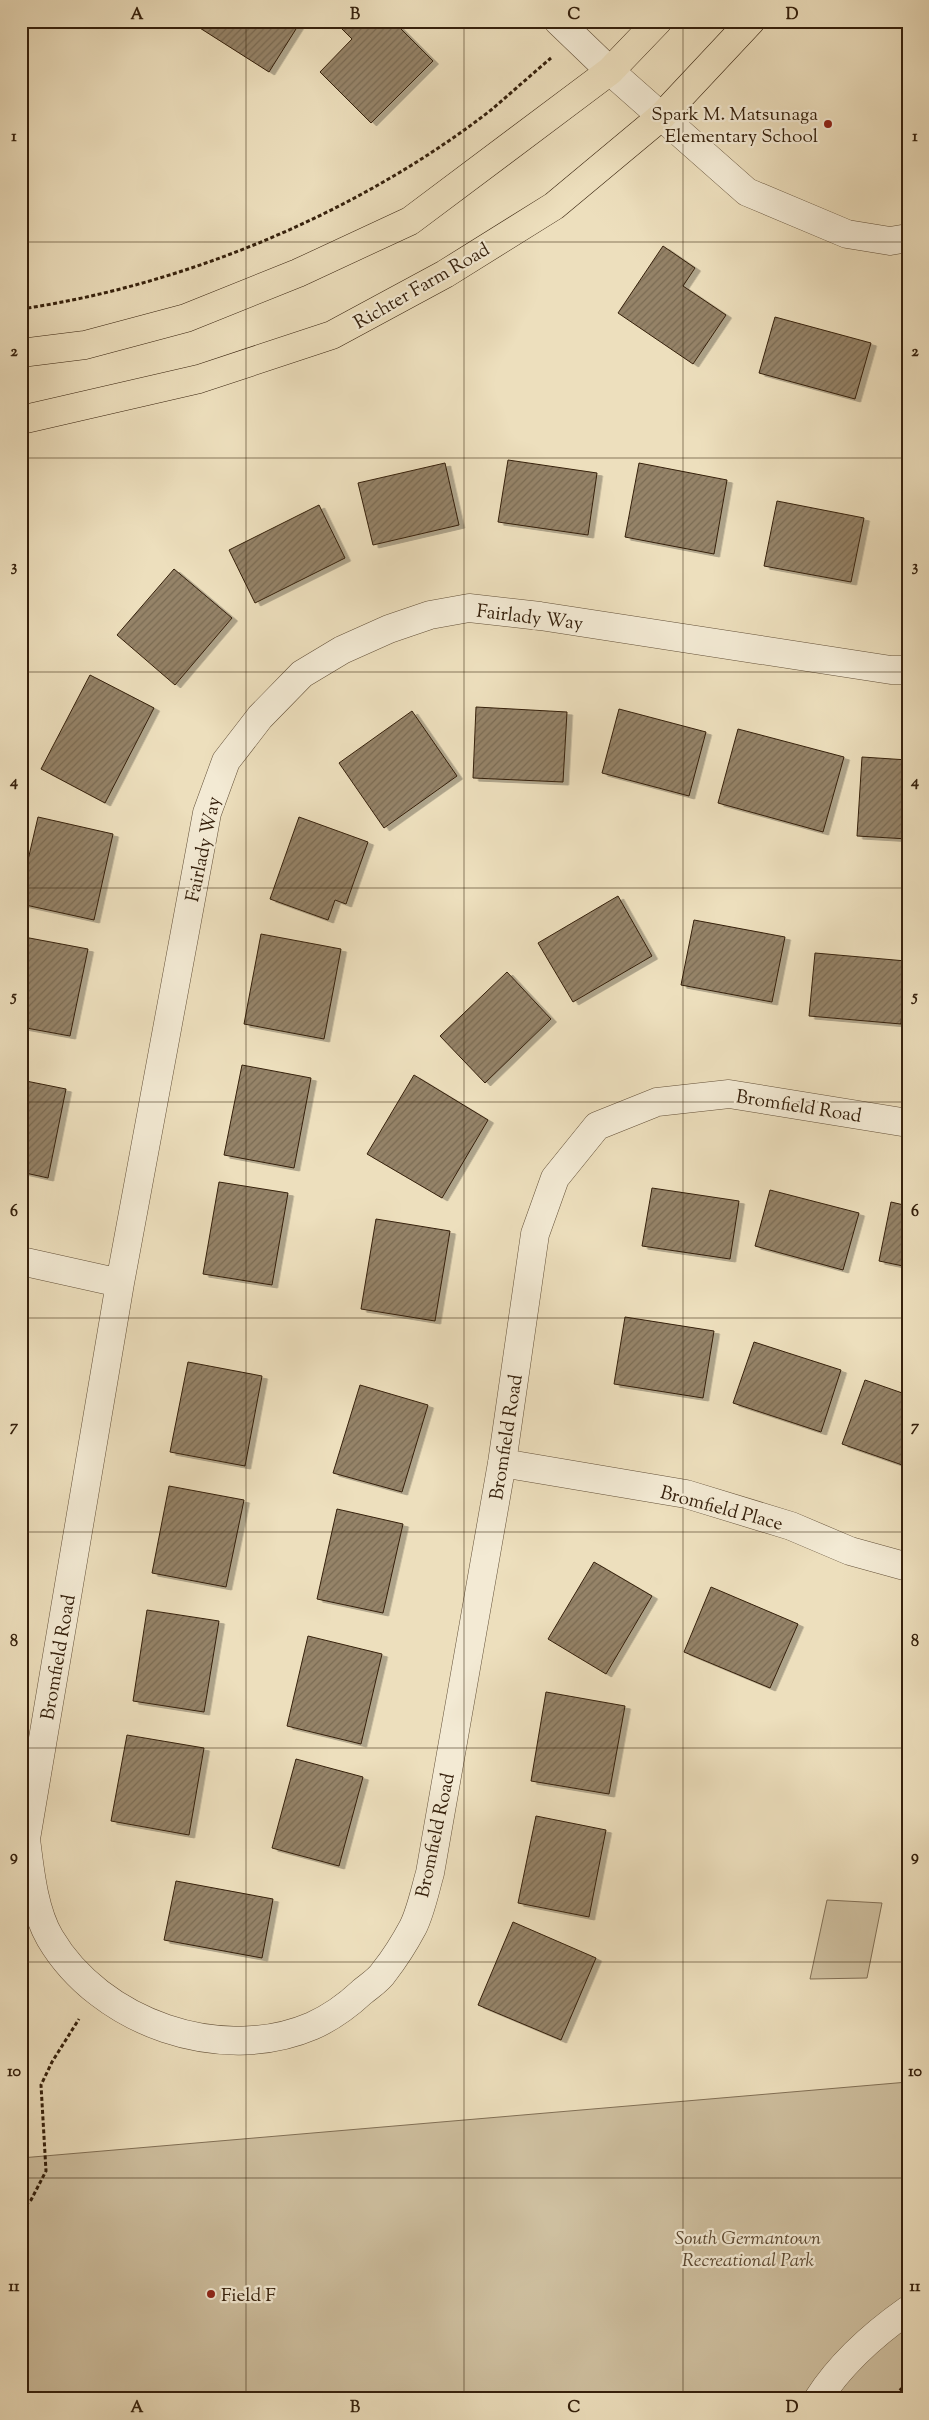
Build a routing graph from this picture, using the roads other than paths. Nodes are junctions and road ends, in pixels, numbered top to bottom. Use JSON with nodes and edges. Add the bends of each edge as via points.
{"nodes":[{"id":1,"x":658,"y":21,"type":"edge"},
{"id":2,"x":751,"y":21,"type":"edge"},
{"id":3,"x":567,"y":29,"type":"edge"},
{"id":4,"x":610,"y":70,"type":"junction"},
{"id":5,"x":662,"y":116,"type":"junction"},
{"id":6,"x":908,"y":238,"type":"edge"},
{"id":7,"x":21,"y":353,"type":"edge"},
{"id":8,"x":21,"y":420,"type":"edge"},
{"id":9,"x":908,"y":670,"type":"edge"},
{"id":10,"x":908,"y":1123,"type":"edge"},
{"id":11,"x":21,"y":1261,"type":"edge"},
{"id":12,"x":120,"y":1283,"type":"junction"},
{"id":13,"x":502,"y":1463,"type":"junction"},
{"id":14,"x":908,"y":1567,"type":"edge"},
{"id":15,"x":908,"y":2310,"type":"edge"},
{"id":16,"x":818,"y":2399,"type":"edge"}],
"edges":[{"from":1,"to":4,"type":"main road"},
{"from":2,"to":5,"type":"main road","name":"Richter Farm Road"},
{"from":3,"to":4,"type":"street"},
{"from":4,"to":5,"type":"street"},
{"from":4,"to":7,"type":"main road","via":[[410,221],[186,318],[85,345]]},
{"from":5,"to":6,"type":"street","via":[[747,192],[847,234],[890,241]]},
{"from":5,"to":8,"type":"main road","name":"Richter Farm Road","via":[[554,206],[445,274],[332,335],[199,379]]},
{"from":9,"to":12,"type":"street","name":"Fairlady Way","via":[[469,608],[430,615],[389,629],[342,650],[302,674],[260,717],[226,762],[207,813]]},
{"from":10,"to":13,"type":"street","name":"Bromfield Road","via":[[729,1094],[657,1102],[597,1126],[555,1178],[535,1234]]},
{"from":11,"to":12,"type":"street"},
{"from":12,"to":13,"type":"street","name":"Bromfield Road","via":[[26,1839],[33,1890],[49,1936],[70,1968],[95,1992],[135,2016],[176,2033],[225,2040],[273,2038],[312,2026],[347,2006],[384,1973],[414,1926],[430,1873]]},
{"from":13,"to":14,"type":"street","name":"Bromfield Place","via":[[686,1494],[791,1526],[850,1551]]},
{"from":15,"to":16,"type":"street","via":[[875,2334]]}]}
